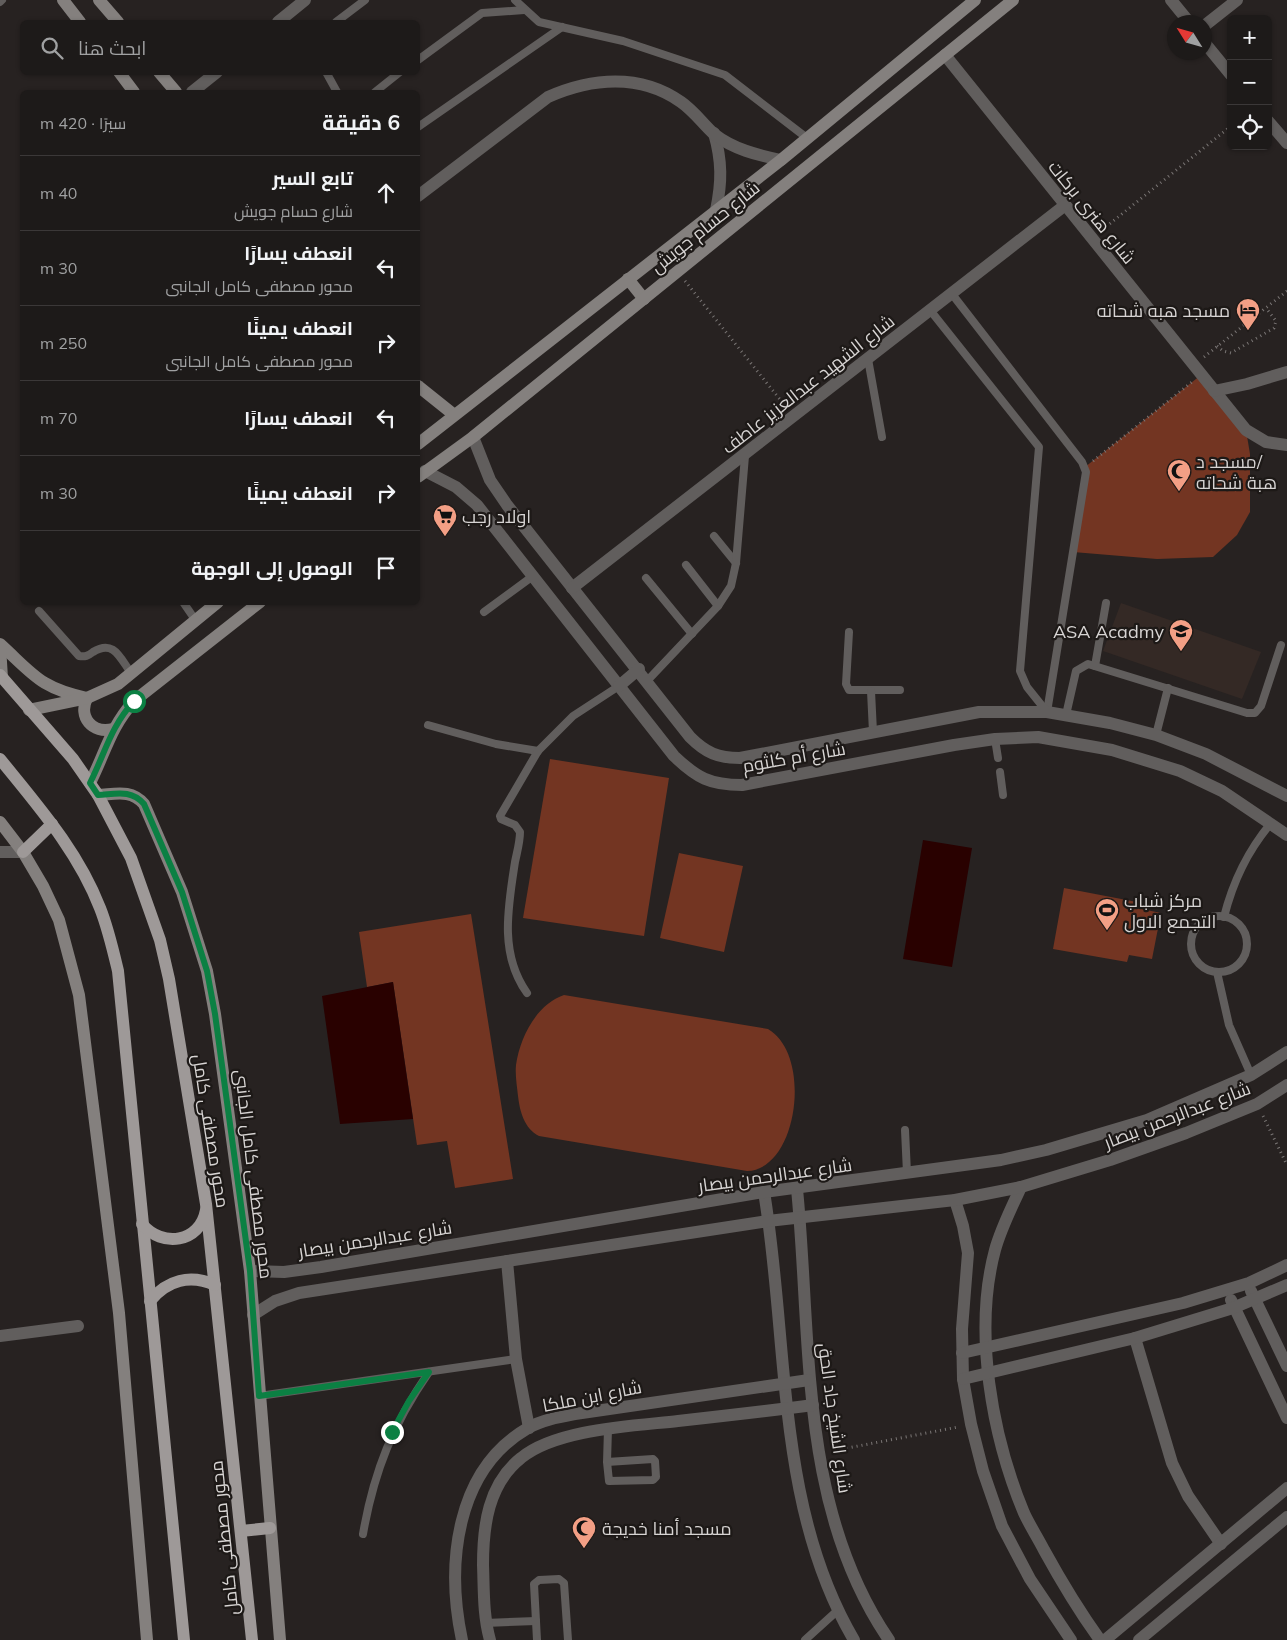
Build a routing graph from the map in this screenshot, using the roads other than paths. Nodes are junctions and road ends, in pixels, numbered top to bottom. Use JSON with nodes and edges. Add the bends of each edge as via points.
{"nodes":[{"id":1,"x":63,"y":0,"type":"edge"},
{"id":2,"x":99,"y":0,"type":"edge"},
{"id":3,"x":305,"y":0,"type":"edge"},
{"id":4,"x":365,"y":0,"type":"edge"},
{"id":5,"x":515,"y":0,"type":"edge"},
{"id":6,"x":975,"y":0,"type":"edge"},
{"id":7,"x":1012,"y":0,"type":"edge"},
{"id":8,"x":1172,"y":0,"type":"edge"},
{"id":9,"x":1237,"y":0,"type":"edge"},
{"id":10,"x":524,"y":10,"type":"junction"},
{"id":11,"x":1184,"y":15,"type":"edge"},
{"id":12,"x":78,"y":20,"type":"edge"},
{"id":13,"x":116,"y":20,"type":"edge"},
{"id":14,"x":280,"y":20,"type":"edge"},
{"id":15,"x":339,"y":20,"type":"edge"},
{"id":16,"x":1212,"y":20,"type":"edge"},
{"id":17,"x":562,"y":27,"type":"junction"},
{"id":18,"x":1212,"y":51,"type":"edge"},
{"id":19,"x":944,"y":55,"type":"junction"},
{"id":20,"x":420,"y":59,"type":"edge"},
{"id":21,"x":1227,"y":69,"type":"edge"},
{"id":22,"x":121,"y":75,"type":"edge"},
{"id":23,"x":162,"y":75,"type":"edge"},
{"id":24,"x":213,"y":75,"type":"edge"},
{"id":25,"x":328,"y":75,"type":"edge"},
{"id":26,"x":396,"y":75,"type":"edge"},
{"id":27,"x":132,"y":90,"type":"edge"},
{"id":28,"x":174,"y":90,"type":"edge"},
{"id":29,"x":194,"y":90,"type":"edge"},
{"id":30,"x":336,"y":90,"type":"edge"},
{"id":31,"x":378,"y":90,"type":"edge"},
{"id":32,"x":420,"y":126,"type":"edge"},
{"id":33,"x":1272,"y":126,"type":"edge"},
{"id":34,"x":714,"y":133,"type":"junction"},
{"id":35,"x":807,"y":138,"type":"junction"},
{"id":36,"x":1287,"y":144,"type":"edge"},
{"id":37,"x":781,"y":160,"type":"junction"},
{"id":38,"x":420,"y":194,"type":"edge"},
{"id":39,"x":1064,"y":206,"type":"junction"},
{"id":40,"x":716,"y":210,"type":"junction"},
{"id":41,"x":628,"y":279,"type":"junction"},
{"id":42,"x":952,"y":294,"type":"junction"},
{"id":43,"x":644,"y":299,"type":"junction"},
{"id":44,"x":930,"y":310,"type":"junction"},
{"id":45,"x":868,"y":359,"type":"junction"},
{"id":46,"x":1287,"y":372,"type":"edge"},
{"id":47,"x":420,"y":388,"type":"edge"},
{"id":48,"x":1214,"y":391,"type":"junction"},
{"id":49,"x":454,"y":414,"type":"junction"},
{"id":50,"x":473,"y":437,"type":"junction"},
{"id":51,"x":882,"y":437,"type":"dead end"},
{"id":52,"x":420,"y":442,"type":"edge"},
{"id":53,"x":1287,"y":444,"type":"edge"},
{"id":54,"x":745,"y":456,"type":"junction"},
{"id":55,"x":421,"y":474,"type":"edge"},
{"id":56,"x":714,"y":536,"type":"dead end"},
{"id":57,"x":736,"y":563,"type":"junction"},
{"id":58,"x":686,"y":564,"type":"dead end"},
{"id":59,"x":533,"y":576,"type":"junction"},
{"id":60,"x":646,"y":578,"type":"dead end"},
{"id":61,"x":572,"y":588,"type":"junction"},
{"id":62,"x":1106,"y":604,"type":"dead end"},
{"id":63,"x":185,"y":605,"type":"edge"},
{"id":64,"x":215,"y":605,"type":"edge"},
{"id":65,"x":256,"y":605,"type":"edge"},
{"id":66,"x":718,"y":606,"type":"junction"},
{"id":67,"x":39,"y":611,"type":"dead end"},
{"id":68,"x":484,"y":612,"type":"dead end"},
{"id":69,"x":196,"y":621,"type":"junction"},
{"id":70,"x":849,"y":632,"type":"dead end"},
{"id":71,"x":692,"y":634,"type":"junction"},
{"id":72,"x":0,"y":645,"type":"edge"},
{"id":73,"x":1282,"y":645,"type":"dead end"},
{"id":74,"x":1095,"y":666,"type":"junction"},
{"id":75,"x":638,"y":669,"type":"junction"},
{"id":76,"x":132,"y":673,"type":"junction"},
{"id":77,"x":1,"y":676,"type":"edge"},
{"id":78,"x":647,"y":681,"type":"junction"},
{"id":79,"x":619,"y":686,"type":"junction"},
{"id":80,"x":1168,"y":688,"type":"junction"},
{"id":81,"x":900,"y":690,"type":"dead end"},
{"id":82,"x":871,"y":691,"type":"junction"},
{"id":83,"x":88,"y":698,"type":"junction"},
{"id":84,"x":30,"y":710,"type":"junction"},
{"id":85,"x":1047,"y":712,"type":"junction"},
{"id":86,"x":1066,"y":715,"type":"junction"},
{"id":87,"x":428,"y":725,"type":"dead end"},
{"id":88,"x":113,"y":729,"type":"junction"},
{"id":89,"x":873,"y":732,"type":"junction"},
{"id":90,"x":1156,"y":735,"type":"junction"},
{"id":91,"x":995,"y":739,"type":"junction"},
{"id":92,"x":538,"y":752,"type":"junction"},
{"id":93,"x":998,"y":758,"type":"dead end"},
{"id":94,"x":0,"y":759,"type":"edge"},
{"id":95,"x":1000,"y":772,"type":"dead end"},
{"id":96,"x":90,"y":783,"type":"junction"},
{"id":97,"x":98,"y":795,"type":"junction"},
{"id":98,"x":1003,"y":795,"type":"dead end"},
{"id":99,"x":1287,"y":796,"type":"edge"},
{"id":100,"x":0,"y":822,"type":"edge"},
{"id":101,"x":1271,"y":823,"type":"junction"},
{"id":102,"x":52,"y":824,"type":"junction"},
{"id":103,"x":1287,"y":835,"type":"edge"},
{"id":104,"x":0,"y":838,"type":"edge"},
{"id":105,"x":0,"y":852,"type":"edge"},
{"id":106,"x":23,"y":852,"type":"junction"},
{"id":107,"x":1224,"y":917,"type":"junction"},
{"id":108,"x":1217,"y":972,"type":"junction"},
{"id":109,"x":527,"y":993,"type":"dead end"},
{"id":110,"x":1287,"y":1052,"type":"edge"},
{"id":111,"x":1251,"y":1075,"type":"junction"},
{"id":112,"x":1287,"y":1085,"type":"edge"},
{"id":113,"x":905,"y":1130,"type":"dead end"},
{"id":114,"x":907,"y":1173,"type":"junction"},
{"id":115,"x":1021,"y":1187,"type":"junction"},
{"id":116,"x":796,"y":1189,"type":"junction"},
{"id":117,"x":764,"y":1192,"type":"junction"},
{"id":118,"x":954,"y":1200,"type":"junction"},
{"id":119,"x":206,"y":1204,"type":"junction"},
{"id":120,"x":799,"y":1218,"type":"junction"},
{"id":121,"x":768,"y":1221,"type":"junction"},
{"id":122,"x":142,"y":1224,"type":"junction"},
{"id":123,"x":507,"y":1261,"type":"junction"},
{"id":124,"x":1287,"y":1265,"type":"edge"},
{"id":125,"x":250,"y":1271,"type":"junction"},
{"id":126,"x":1249,"y":1283,"type":"junction"},
{"id":127,"x":215,"y":1285,"type":"junction"},
{"id":128,"x":1287,"y":1285,"type":"edge"},
{"id":129,"x":1228,"y":1290,"type":"junction"},
{"id":130,"x":1254,"y":1299,"type":"junction"},
{"id":131,"x":150,"y":1301,"type":"junction"},
{"id":132,"x":1233,"y":1308,"type":"junction"},
{"id":133,"x":253,"y":1315,"type":"junction"},
{"id":134,"x":78,"y":1326,"type":"dead end"},
{"id":135,"x":0,"y":1336,"type":"edge"},
{"id":136,"x":1136,"y":1338,"type":"junction"},
{"id":137,"x":986,"y":1348,"type":"junction"},
{"id":138,"x":962,"y":1353,"type":"junction"},
{"id":139,"x":516,"y":1359,"type":"junction"},
{"id":140,"x":1287,"y":1366,"type":"edge"},
{"id":141,"x":429,"y":1372,"type":"junction"},
{"id":142,"x":989,"y":1373,"type":"junction"},
{"id":143,"x":963,"y":1379,"type":"junction"},
{"id":144,"x":809,"y":1380,"type":"junction"},
{"id":145,"x":784,"y":1383,"type":"junction"},
{"id":146,"x":259,"y":1396,"type":"junction"},
{"id":147,"x":813,"y":1405,"type":"junction"},
{"id":148,"x":789,"y":1409,"type":"junction"},
{"id":149,"x":575,"y":1414,"type":"junction"},
{"id":150,"x":1287,"y":1418,"type":"edge"},
{"id":151,"x":528,"y":1428,"type":"junction"},
{"id":152,"x":608,"y":1429,"type":"junction"},
{"id":153,"x":581,"y":1434,"type":"junction"},
{"id":154,"x":607,"y":1462,"type":"junction"},
{"id":155,"x":1287,"y":1488,"type":"edge"},
{"id":156,"x":1287,"y":1517,"type":"edge"},
{"id":157,"x":270,"y":1528,"type":"junction"},
{"id":158,"x":240,"y":1531,"type":"junction"},
{"id":159,"x":363,"y":1534,"type":"dead end"},
{"id":160,"x":1222,"y":1544,"type":"junction"},
{"id":161,"x":837,"y":1611,"type":"junction"},
{"id":162,"x":536,"y":1621,"type":"junction"},
{"id":163,"x":485,"y":1623,"type":"junction"},
{"id":164,"x":147,"y":1640,"type":"edge"},
{"id":165,"x":184,"y":1640,"type":"edge"},
{"id":166,"x":252,"y":1640,"type":"edge"},
{"id":167,"x":280,"y":1640,"type":"edge"},
{"id":168,"x":462,"y":1640,"type":"edge"},
{"id":169,"x":490,"y":1640,"type":"edge"},
{"id":170,"x":538,"y":1640,"type":"edge"},
{"id":171,"x":568,"y":1640,"type":"edge"},
{"id":172,"x":805,"y":1640,"type":"edge"},
{"id":173,"x":854,"y":1640,"type":"edge"},
{"id":174,"x":889,"y":1640,"type":"edge"},
{"id":175,"x":1071,"y":1640,"type":"edge"},
{"id":176,"x":1100,"y":1640,"type":"edge"},
{"id":177,"x":1105,"y":1640,"type":"edge"},
{"id":178,"x":1139,"y":1640,"type":"edge"}],
"edges":[{"from":1,"to":12,"type":"street"},
{"from":2,"to":13,"type":"street"},
{"from":3,"to":14,"type":"street"},
{"from":4,"to":15,"type":"lane"},
{"from":5,"to":10,"type":"lane"},
{"from":6,"to":35,"type":"street","name":"شارع حسام جويش"},
{"from":7,"to":19,"type":"street","name":"شارع حسام جويش"},
{"from":8,"to":11,"type":"street"},
{"from":9,"to":16,"type":"street"},
{"from":10,"to":17,"type":"lane","via":[[539,22]]},
{"from":10,"to":20,"type":"lane","via":[[482,13]]},
{"from":17,"to":32,"type":"lane"},
{"from":17,"to":35,"type":"lane","via":[[623,41],[724,75]]},
{"from":18,"to":21,"type":"street"},
{"from":19,"to":39,"type":"street","name":"شارع هنرى بركات"},
{"from":19,"to":43,"type":"street","name":"شارع حسام جويش"},
{"from":22,"to":27,"type":"street"},
{"from":23,"to":28,"type":"street"},
{"from":24,"to":29,"type":"street"},
{"from":25,"to":30,"type":"lane"},
{"from":26,"to":31,"type":"lane"},
{"from":33,"to":36,"type":"street"},
{"from":34,"to":37,"type":"street","via":[[734,146]]},
{"from":34,"to":38,"type":"street","via":[[693,111],[660,90],[622,82],[592,82],[548,97]]},
{"from":34,"to":40,"type":"street","via":[[721,159]]},
{"from":35,"to":37,"type":"street","name":"شارع حسام جويش"},
{"from":37,"to":40,"type":"street","name":"شارع حسام جويش"},
{"from":39,"to":42,"type":"street","name":"شارع الشهيد عبدالعزيز عاطف"},
{"from":39,"to":48,"type":"street","name":"شارع هنرى بركات"},
{"from":40,"to":41,"type":"street","name":"شارع حسام جويش"},
{"from":41,"to":43,"type":"street"},
{"from":41,"to":49,"type":"street","name":"شارع حسام جويش"},
{"from":42,"to":44,"type":"street","name":"شارع الشهيد عبدالعزيز عاطف"},
{"from":42,"to":85,"type":"lane","via":[[1084,467]]},
{"from":43,"to":50,"type":"street","name":"شارع حسام جويش"},
{"from":44,"to":45,"type":"street","name":"شارع الشهيد عبدالعزيز عاطف"},
{"from":44,"to":85,"type":"lane","via":[[1038,447],[1020,671],[1027,687]]},
{"from":45,"to":51,"type":"lane"},
{"from":45,"to":54,"type":"street","name":"شارع الشهيد عبدالعزيز عاطف"},
{"from":46,"to":48,"type":"street"},
{"from":47,"to":49,"type":"street"},
{"from":48,"to":53,"type":"street","name":"شارع هنرى بركات","via":[[1246,430],[1266,442]]},
{"from":49,"to":52,"type":"street","name":"شارع حسام جويش"},
{"from":50,"to":55,"type":"street","name":"شارع حسام جويش"},
{"from":50,"to":61,"type":"street","name":"شارع أم كلثوم","via":[[490,480]]},
{"from":54,"to":57,"type":"lane"},
{"from":54,"to":61,"type":"street","name":"شارع الشهيد عبدالعزيز عاطف"},
{"from":55,"to":59,"type":"street","name":"شارع أم كلثوم","via":[[456,487],[477,505]]},
{"from":56,"to":57,"type":"lane"},
{"from":57,"to":66,"type":"lane","via":[[731,586]]},
{"from":58,"to":66,"type":"lane"},
{"from":59,"to":68,"type":"lane"},
{"from":59,"to":79,"type":"street","name":"شارع أم كلثوم"},
{"from":60,"to":71,"type":"lane"},
{"from":61,"to":75,"type":"street","name":"شارع أم كلثوم"},
{"from":62,"to":74,"type":"lane"},
{"from":63,"to":69,"type":"lane"},
{"from":64,"to":69,"type":"street"},
{"from":65,"to":88,"type":"street","via":[[134,701]]},
{"from":66,"to":71,"type":"lane"},
{"from":67,"to":76,"type":"lane","via":[[79,656],[86,657],[107,646]]},
{"from":69,"to":76,"type":"street"},
{"from":70,"to":82,"type":"lane","via":[[847,688]]},
{"from":71,"to":78,"type":"lane"},
{"from":72,"to":77,"type":"street"},
{"from":72,"to":83,"type":"street","via":[[47,686],[62,693]]},
{"from":73,"to":80,"type":"lane","via":[[1261,706],[1255,713]]},
{"from":74,"to":80,"type":"lane"},
{"from":74,"to":86,"type":"lane","via":[[1088,664],[1076,671]]},
{"from":75,"to":78,"type":"street","name":"شارع أم كلثوم"},
{"from":75,"to":79,"type":"street"},
{"from":76,"to":83,"type":"street","via":[[118,684]]},
{"from":77,"to":84,"type":"main road","name":"محور مصطفى كامل"},
{"from":78,"to":89,"type":"street","name":"شارع أم كلثوم","via":[[700,746],[723,758],[740,758]]},
{"from":79,"to":91,"type":"street","name":"شارع أم كلثوم","via":[[674,756],[695,774],[719,785],[742,785]]},
{"from":79,"to":92,"type":"lane","via":[[573,716]]},
{"from":80,"to":90,"type":"lane"},
{"from":81,"to":82,"type":"lane"},
{"from":82,"to":89,"type":"lane"},
{"from":83,"to":84,"type":"street"},
{"from":83,"to":88,"type":"street","via":[[84,709],[87,721],[95,729]]},
{"from":84,"to":96,"type":"main road","name":"محور مصطفى كامل"},
{"from":85,"to":86,"type":"street","name":"شارع أم كلثوم"},
{"from":85,"to":89,"type":"street","name":"شارع أم كلثوم","via":[[979,712]]},
{"from":86,"to":90,"type":"street","name":"شارع أم كلثوم"},
{"from":87,"to":92,"type":"lane"},
{"from":88,"to":96,"type":"street"},
{"from":90,"to":99,"type":"street","name":"شارع أم كلثوم","via":[[1206,754]]},
{"from":91,"to":93,"type":"lane"},
{"from":91,"to":101,"type":"street","name":"شارع أم كلثوم","via":[[1038,737],[1148,760],[1222,791]]},
{"from":92,"to":109,"type":"lane","via":[[500,816],[520,832],[511,892],[508,949],[517,980]]},
{"from":94,"to":102,"type":"main road"},
{"from":95,"to":98,"type":"lane"},
{"from":96,"to":97,"type":"main road","name":"محور مصطفى كامل"},
{"from":97,"to":119,"type":"main road","name":"محور مصطفى كامل","via":[[131,858],[160,940]]},
{"from":97,"to":125,"type":"street","name":"محور مصطفى كامل الجانبى","via":[[127,793],[144,804],[195,929],[215,1014]]},
{"from":100,"to":106,"type":"street"},
{"from":101,"to":103,"type":"street","name":"شارع أم كلثوم"},
{"from":101,"to":107,"type":"lane","via":[[1240,867]]},
{"from":102,"to":106,"type":"main road"},
{"from":102,"to":122,"type":"main road","via":[[83,871],[101,908],[118,971]]},
{"from":104,"to":106,"type":"street","via":[[16,844]]},
{"from":105,"to":106,"type":"street"},
{"from":106,"to":164,"type":"street","via":[[59,920],[79,995],[120,1313]]},
{"from":107,"to":108,"type":"lane","via":[[1242,930],[1245,952],[1238,964],[1225,972]]},
{"from":107,"to":108,"type":"lane","via":[[1202,922],[1191,941],[1197,963]]},
{"from":108,"to":111,"type":"lane","via":[[1229,1025]]},
{"from":110,"to":111,"type":"street","name":"شارع عبدالرحمن بيصار"},
{"from":111,"to":114,"type":"street","name":"شارع عبدالرحمن بيصار","via":[[1147,1120],[1046,1150],[1001,1160]]},
{"from":112,"to":115,"type":"street","name":"شارع عبدالرحمن بيصار","via":[[1257,1104],[1110,1160]]},
{"from":113,"to":114,"type":"lane"},
{"from":114,"to":116,"type":"street","name":"شارع عبدالرحمن بيصار"},
{"from":115,"to":118,"type":"street","name":"شارع عبدالرحمن بيصار"},
{"from":115,"to":137,"type":"street","via":[[993,1257]]},
{"from":116,"to":117,"type":"street","name":"شارع عبدالرحمن بيصار"},
{"from":116,"to":120,"type":"street","name":"شارع الشيخ جاد الحق"},
{"from":117,"to":121,"type":"street"},
{"from":117,"to":125,"type":"street","name":"شارع عبدالرحمن بيصار","via":[[321,1267],[284,1272]]},
{"from":118,"to":120,"type":"street","name":"شارع عبدالرحمن بيصار"},
{"from":118,"to":138,"type":"street","via":[[968,1253]]},
{"from":119,"to":122,"type":"main road","via":[[199,1226],[180,1239],[155,1236]]},
{"from":119,"to":127,"type":"main road","name":"محور مصطفى كامل"},
{"from":120,"to":121,"type":"street","name":"شارع عبدالرحمن بيصار"},
{"from":120,"to":144,"type":"street","name":"شارع الشيخ جاد الحق"},
{"from":121,"to":123,"type":"street","name":"شارع عبدالرحمن بيصار"},
{"from":121,"to":145,"type":"street"},
{"from":122,"to":131,"type":"main road"},
{"from":123,"to":133,"type":"street","name":"شارع عبدالرحمن بيصار","via":[[299,1293],[275,1301]]},
{"from":123,"to":139,"type":"street"},
{"from":124,"to":126,"type":"street"},
{"from":125,"to":133,"type":"street","name":"محور مصطفى كامل الجانبى"},
{"from":126,"to":129,"type":"street"},
{"from":126,"to":130,"type":"street"},
{"from":127,"to":131,"type":"main road","via":[[198,1280],[179,1280],[163,1288]]},
{"from":127,"to":158,"type":"main road","name":"محور مصطفى كامل"},
{"from":128,"to":130,"type":"street"},
{"from":129,"to":132,"type":"street"},
{"from":129,"to":137,"type":"street"},
{"from":130,"to":132,"type":"street"},
{"from":130,"to":140,"type":"street"},
{"from":131,"to":165,"type":"main road"},
{"from":132,"to":136,"type":"street"},
{"from":132,"to":150,"type":"street"},
{"from":133,"to":146,"type":"street","name":"محور مصطفى كامل الجانبى"},
{"from":134,"to":135,"type":"street"},
{"from":136,"to":142,"type":"street"},
{"from":136,"to":160,"type":"street","via":[[1172,1463],[1188,1496]]},
{"from":137,"to":138,"type":"street"},
{"from":137,"to":142,"type":"street"},
{"from":138,"to":143,"type":"street"},
{"from":139,"to":141,"type":"lane"},
{"from":139,"to":151,"type":"street"},
{"from":141,"to":146,"type":"lane"},
{"from":141,"to":159,"type":"lane","via":[[409,1401],[386,1449],[369,1499]]},
{"from":142,"to":143,"type":"street"},
{"from":142,"to":176,"type":"street","via":[[997,1430],[1025,1515],[1074,1604]]},
{"from":143,"to":175,"type":"street","via":[[983,1471],[1002,1526],[1030,1579]]},
{"from":144,"to":145,"type":"street","name":"شارع ابن ملكا"},
{"from":144,"to":147,"type":"street","name":"شارع الشيخ جاد الحق"},
{"from":145,"to":148,"type":"street"},
{"from":145,"to":149,"type":"street","name":"شارع ابن ملكا"},
{"from":146,"to":157,"type":"street","name":"محور مصطفى كامل الجانبى"},
{"from":147,"to":148,"type":"street","name":"شارع ابن ملكا"},
{"from":147,"to":174,"type":"street","name":"شارع الشيخ جاد الحق","via":[[827,1497],[842,1545],[865,1601]]},
{"from":148,"to":152,"type":"street","name":"شارع ابن ملكا"},
{"from":148,"to":161,"type":"street","via":[[794,1464],[802,1504]]},
{"from":149,"to":151,"type":"street","name":"شارع ابن ملكا"},
{"from":149,"to":153,"type":"street"},
{"from":151,"to":168,"type":"street","name":"شارع ابن ملكا","via":[[509,1441],[486,1466],[468,1496],[458,1535],[456,1580]]},
{"from":152,"to":153,"type":"street","name":"شارع ابن ملكا"},
{"from":152,"to":154,"type":"lane"},
{"from":153,"to":163,"type":"street","name":"شارع ابن ملكا","via":[[541,1445],[520,1458],[505,1475],[490,1503],[483,1540]]},
{"from":154,"to":154,"type":"lane","via":[[611,1482],[653,1480],[656,1477],[652,1459]]},
{"from":155,"to":160,"type":"street"},
{"from":156,"to":178,"type":"street"},
{"from":157,"to":158,"type":"main road"},
{"from":157,"to":167,"type":"street","name":"محور مصطفى كامل الجانبى"},
{"from":158,"to":166,"type":"main road","name":"محور مصطفى كامل"},
{"from":160,"to":177,"type":"street"},
{"from":161,"to":172,"type":"lane"},
{"from":161,"to":173,"type":"street"},
{"from":162,"to":163,"type":"lane"},
{"from":162,"to":170,"type":"lane"},
{"from":162,"to":171,"type":"lane","via":[[535,1583],[538,1580],[563,1580]]},
{"from":163,"to":169,"type":"street","name":"شارع ابن ملكا"}]}
